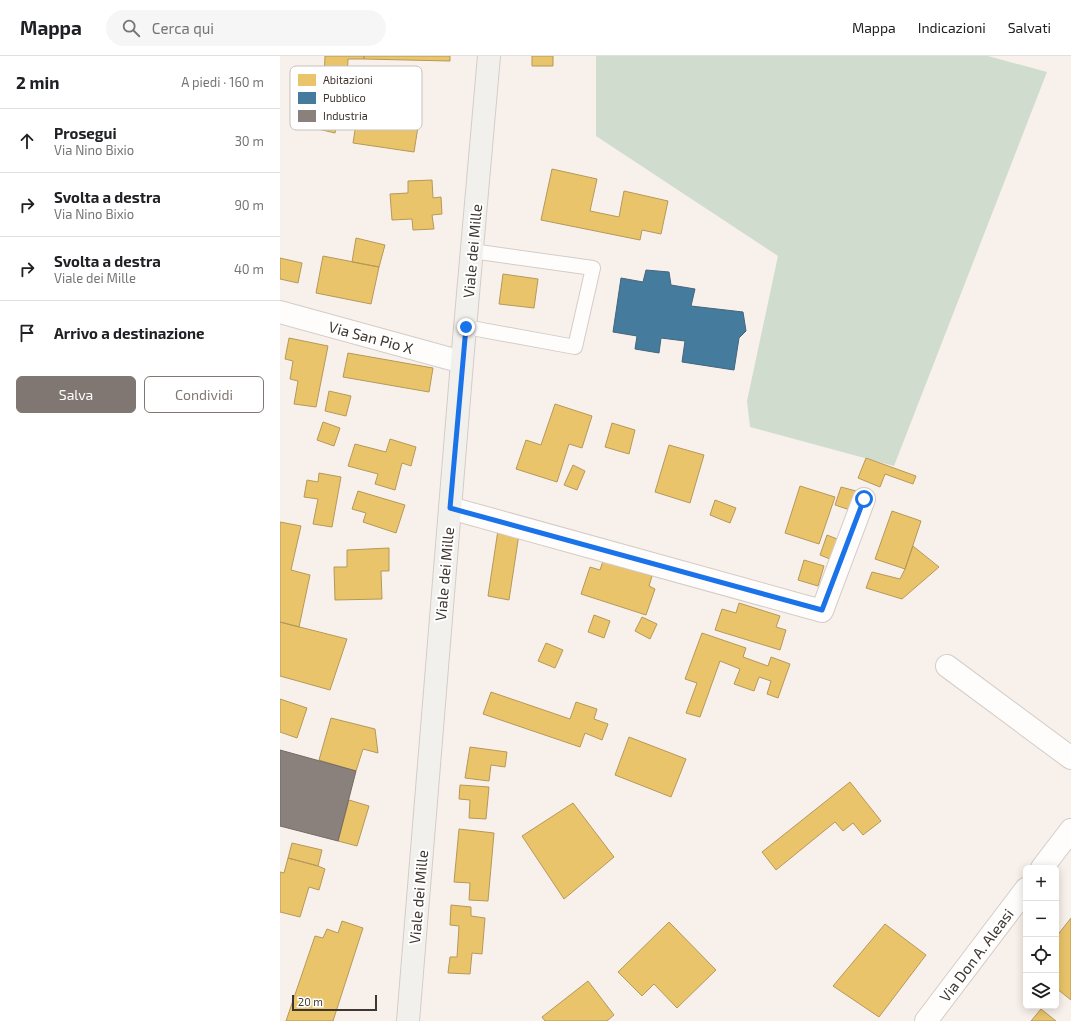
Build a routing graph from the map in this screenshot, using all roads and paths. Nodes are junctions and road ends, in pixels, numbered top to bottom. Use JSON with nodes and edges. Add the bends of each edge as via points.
{"nodes":[{"id":1,"x":489,"y":56,"type":"edge"},
{"id":2,"x":472,"y":251,"type":"junction"},
{"id":3,"x":280,"y":312,"type":"edge"},
{"id":4,"x":466,"y":327,"type":"junction"},
{"id":5,"x":462,"y":362,"type":"junction"},
{"id":6,"x":864,"y":499,"type":"dead end"},
{"id":7,"x":450,"y":508,"type":"junction"},
{"id":8,"x":947,"y":666,"type":"dead end"},
{"id":9,"x":1071,"y":758,"type":"edge"},
{"id":10,"x":1071,"y":830,"type":"edge"},
{"id":11,"x":1044,"y":865,"type":"edge"},
{"id":12,"x":1023,"y":893,"type":"edge"},
{"id":13,"x":408,"y":1021,"type":"edge"},
{"id":14,"x":926,"y":1021,"type":"edge"}],
"edges":[{"from":1,"to":2,"type":"main road","name":"Viale dei Mille"},
{"from":2,"to":4,"type":"main road","name":"Viale dei Mille"},
{"from":2,"to":4,"type":"lane","via":[[593,268],[575,347]]},
{"from":3,"to":5,"type":"street","name":"Via San Pio X"},
{"from":4,"to":5,"type":"main road","name":"Viale dei Mille"},
{"from":5,"to":7,"type":"main road","name":"Viale dei Mille"},
{"from":6,"to":7,"type":"street","via":[[822,610]]},
{"from":7,"to":13,"type":"main road","name":"Viale dei Mille"},
{"from":8,"to":9,"type":"street"},
{"from":10,"to":11,"type":"street"},
{"from":12,"to":14,"type":"street","name":"Via Don A. Aleasi"}]}
